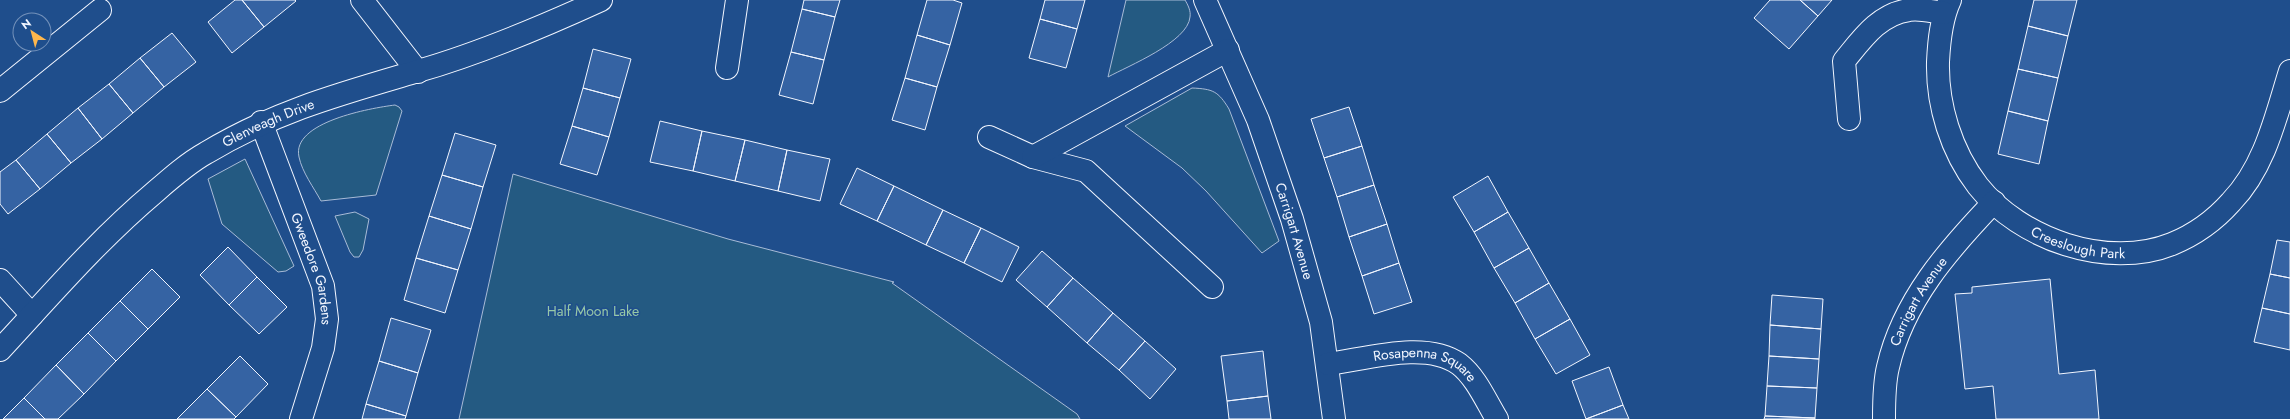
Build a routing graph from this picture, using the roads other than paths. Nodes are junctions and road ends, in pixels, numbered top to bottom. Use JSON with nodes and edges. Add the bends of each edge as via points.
{"nodes":[{"id":1,"x":362,"y":0,"type":"edge"},
{"id":2,"x":601,"y":0,"type":"edge"},
{"id":3,"x":737,"y":0,"type":"edge"},
{"id":4,"x":1205,"y":0,"type":"edge"},
{"id":5,"x":1947,"y":6,"type":"edge"},
{"id":6,"x":100,"y":10,"type":"dead end"},
{"id":7,"x":1228,"y":50,"type":"junction"},
{"id":8,"x":726,"y":68,"type":"dead end"},
{"id":9,"x":2290,"y":71,"type":"edge"},
{"id":10,"x":418,"y":72,"type":"junction"},
{"id":11,"x":0,"y":91,"type":"edge"},
{"id":12,"x":1848,"y":118,"type":"dead end"},
{"id":13,"x":261,"y":122,"type":"junction"},
{"id":14,"x":989,"y":137,"type":"dead end"},
{"id":15,"x":1033,"y":157,"type":"junction"},
{"id":16,"x":1994,"y":202,"type":"junction"},
{"id":17,"x":0,"y":280,"type":"edge"},
{"id":18,"x":1212,"y":287,"type":"dead end"},
{"id":19,"x":32,"y":315,"type":"junction"},
{"id":20,"x":0,"y":350,"type":"edge"},
{"id":21,"x":1328,"y":364,"type":"junction"},
{"id":22,"x":301,"y":419,"type":"edge"},
{"id":23,"x":1334,"y":419,"type":"edge"},
{"id":24,"x":1497,"y":419,"type":"edge"},
{"id":25,"x":1884,"y":419,"type":"edge"}],
"edges":[{"from":1,"to":10,"type":"street"},
{"from":2,"to":10,"type":"street","name":"Glenveagh Drive","via":[[553,22]]},
{"from":3,"to":8,"type":"street"},
{"from":4,"to":7,"type":"street","name":"Carrigart Avenue"},
{"from":5,"to":12,"type":"street","via":[[1910,9],[1894,14],[1880,21],[1865,35],[1844,61]]},
{"from":5,"to":16,"type":"street","name":"Creeslough Park","via":[[1939,48],[1938,82],[1944,116],[1953,142],[1967,169]]},
{"from":6,"to":11,"type":"street"},
{"from":7,"to":15,"type":"street"},
{"from":7,"to":21,"type":"street","name":"Carrigart Avenue","via":[[1258,120],[1292,219],[1321,322]]},
{"from":9,"to":16,"type":"street","name":"Creeslough Park","via":[[2269,141],[2237,195],[2215,218],[2171,244],[2145,250],[2118,252],[2066,245],[2016,220]]},
{"from":10,"to":13,"type":"street","name":"Glenveagh Drive","via":[[349,90]]},
{"from":13,"to":19,"type":"street","name":"Glenveagh Drive","via":[[204,154],[163,184],[100,241]]},
{"from":13,"to":22,"type":"street","name":"Gweedore Gardens","via":[[323,286],[327,319],[324,348]]},
{"from":14,"to":15,"type":"street"},
{"from":15,"to":18,"type":"street","via":[[1086,171]]},
{"from":16,"to":25,"type":"street","name":"Carrigart Avenue","via":[[1957,240],[1933,271],[1900,330],[1888,368]]},
{"from":17,"to":19,"type":"street"},
{"from":19,"to":20,"type":"street","name":"Glenveagh Drive"},
{"from":21,"to":23,"type":"street","name":"Carrigart Avenue"},
{"from":21,"to":24,"type":"street","name":"Rosapenna Square","via":[[1414,352],[1438,354],[1459,364],[1472,379]]}]}
